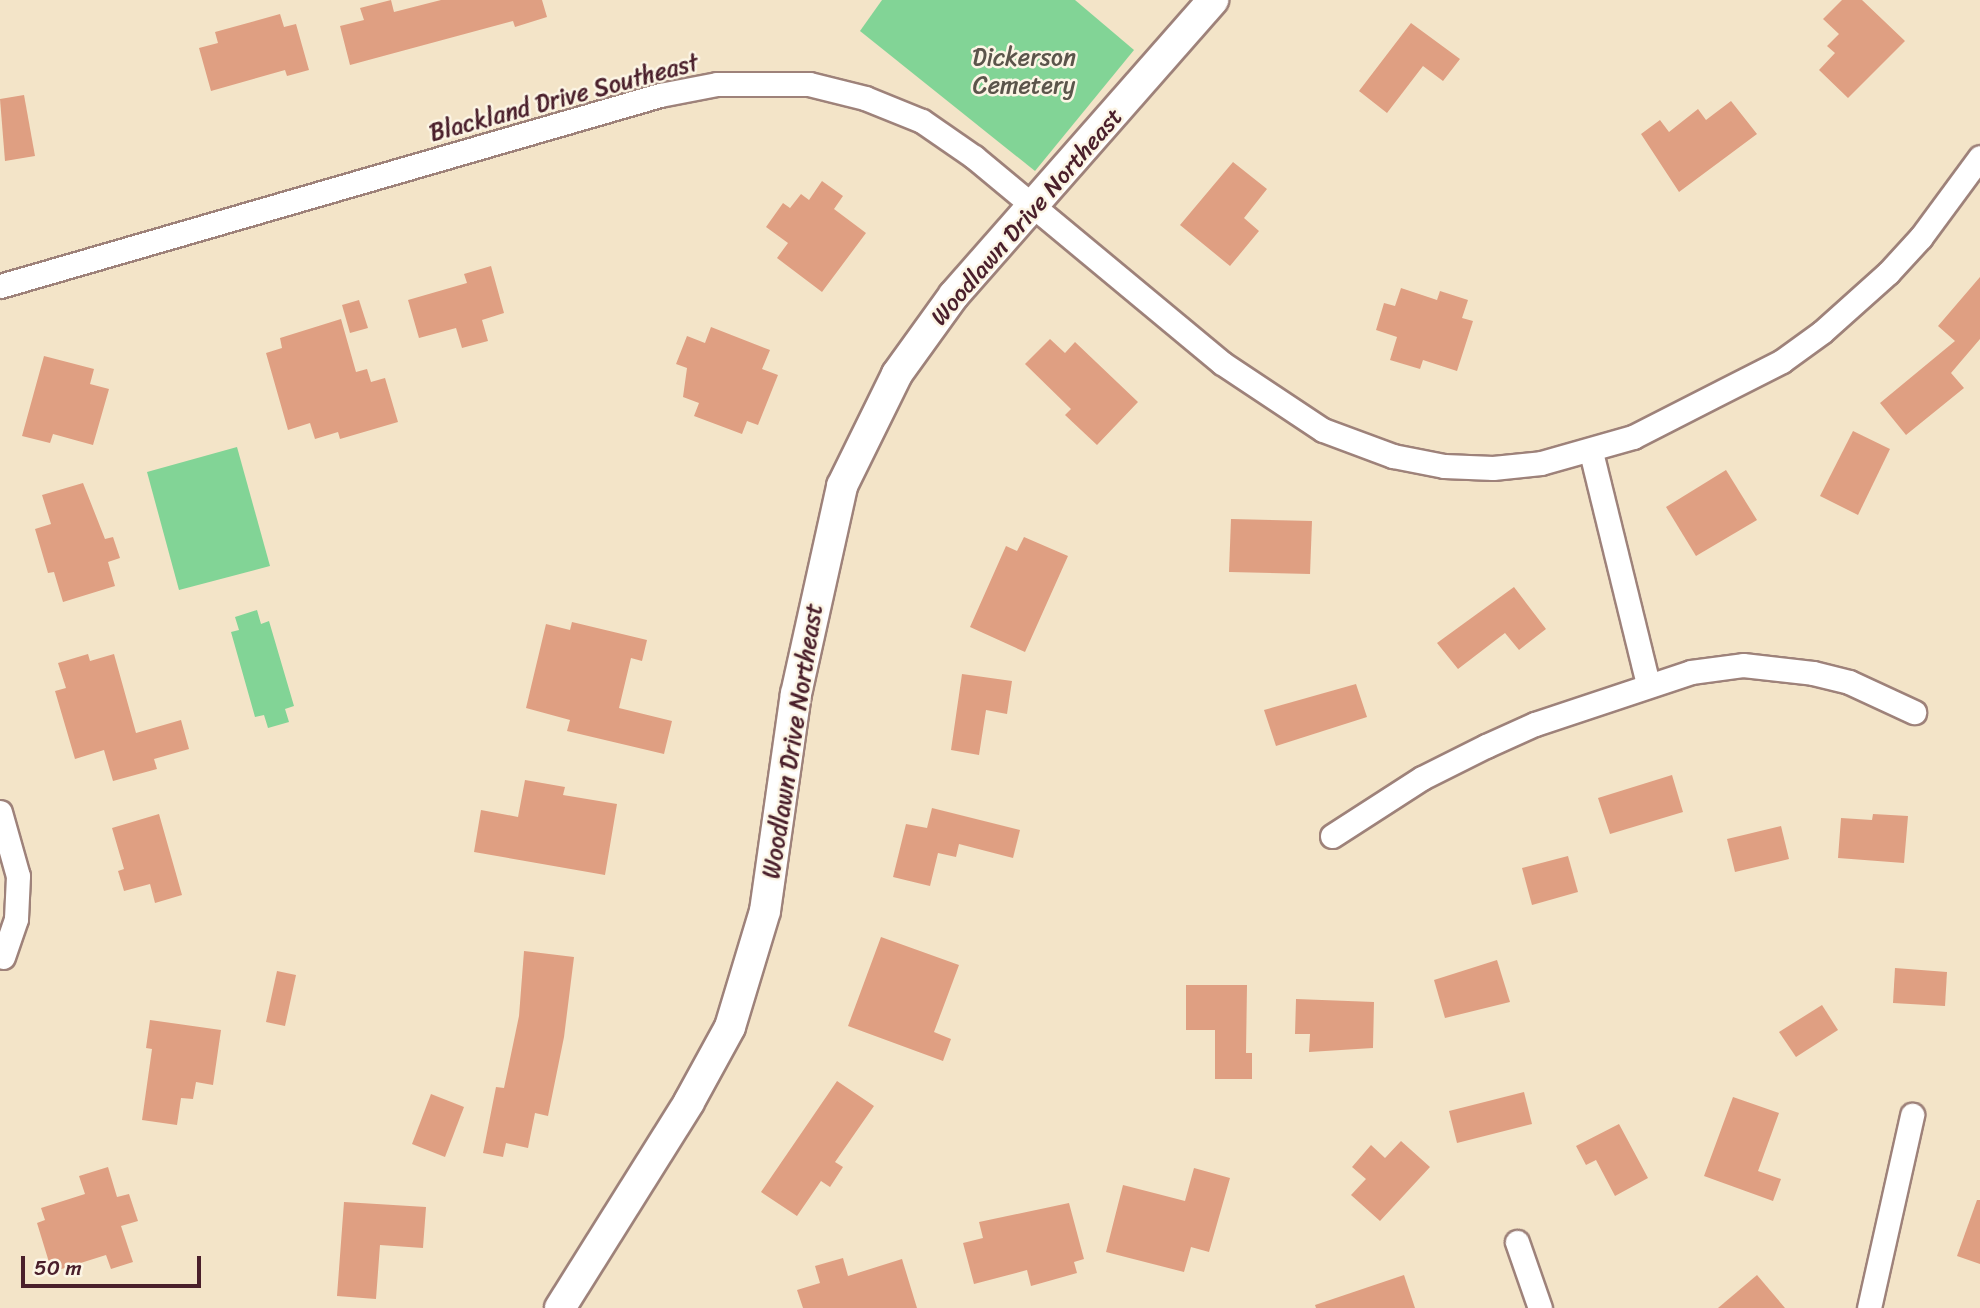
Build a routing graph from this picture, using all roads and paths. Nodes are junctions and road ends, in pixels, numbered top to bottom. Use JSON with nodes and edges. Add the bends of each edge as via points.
{"nodes":[{"id":1,"x":1213,"y":0,"type":"edge"},
{"id":2,"x":1980,"y":157,"type":"edge"},
{"id":3,"x":1033,"y":206,"type":"junction"},
{"id":4,"x":0,"y":286,"type":"edge"},
{"id":5,"x":1591,"y":452,"type":"junction"},
{"id":6,"x":1648,"y":684,"type":"junction"},
{"id":7,"x":1914,"y":712,"type":"dead end"},
{"id":8,"x":0,"y":812,"type":"edge"},
{"id":9,"x":1332,"y":836,"type":"dead end"},
{"id":10,"x":3,"y":957,"type":"dead end"},
{"id":11,"x":1912,"y":1115,"type":"dead end"},
{"id":12,"x":1517,"y":1242,"type":"dead end"},
{"id":13,"x":560,"y":1308,"type":"edge"},
{"id":14,"x":1539,"y":1308,"type":"edge"},
{"id":15,"x":1870,"y":1308,"type":"edge"}],
"edges":[{"from":1,"to":3,"type":"street","name":"Woodlawn Drive Northeast"},
{"from":2,"to":5,"type":"street","name":"Blackland Drive Southeast","via":[[1921,237],[1822,332],[1737,387],[1633,438]]},
{"from":3,"to":4,"type":"street","name":"Blackland Drive Southeast","via":[[922,121],[865,98],[808,84],[717,83],[660,95]]},
{"from":3,"to":5,"type":"street","name":"Blackland Drive Southeast","via":[[1222,363],[1323,430],[1393,456],[1444,466],[1493,468]]},
{"from":3,"to":13,"type":"street","name":"Woodlawn Drive Northeast","via":[[954,295],[897,374],[842,486],[798,681],[765,911],[747,978],[730,1027],[689,1102]]},
{"from":5,"to":6,"type":"street"},
{"from":6,"to":7,"type":"street","via":[[1717,668],[1782,668],[1849,682]]},
{"from":6,"to":9,"type":"street","via":[[1535,724],[1475,752],[1422,778]]},
{"from":8,"to":10,"type":"street","via":[[18,876],[16,919]]},
{"from":11,"to":15,"type":"street"},
{"from":12,"to":14,"type":"street"}]}
